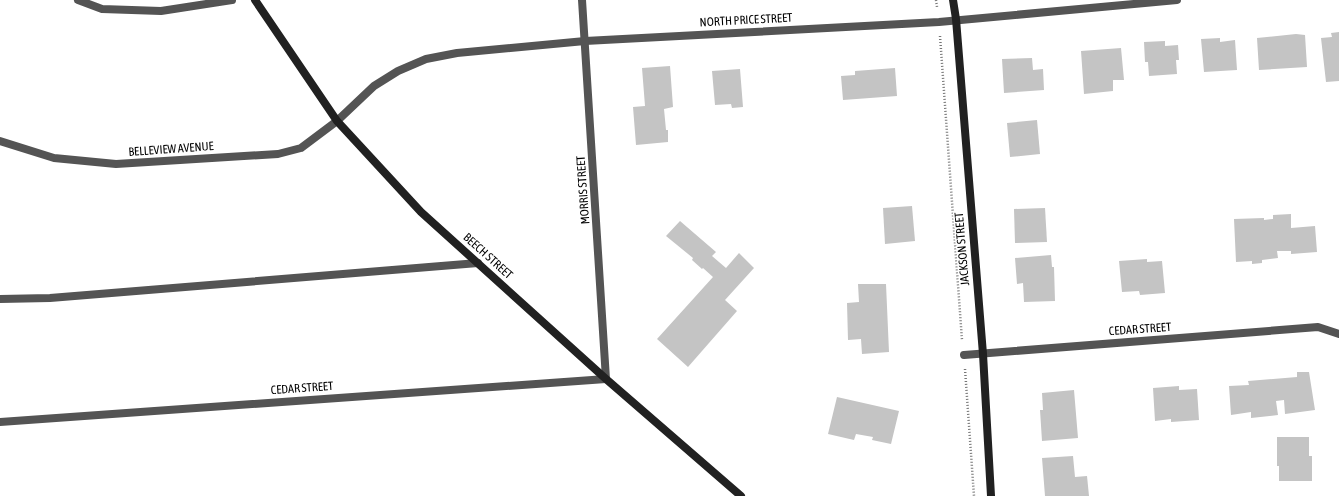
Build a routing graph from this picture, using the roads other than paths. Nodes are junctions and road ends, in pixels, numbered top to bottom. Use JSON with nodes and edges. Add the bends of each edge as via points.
{"nodes":[{"id":1,"x":78,"y":0,"type":"edge"},
{"id":2,"x":232,"y":0,"type":"edge"},
{"id":3,"x":255,"y":0,"type":"edge"},
{"id":4,"x":582,"y":0,"type":"edge"},
{"id":5,"x":952,"y":0,"type":"edge"},
{"id":6,"x":1177,"y":0,"type":"edge"},
{"id":7,"x":956,"y":20,"type":"junction"},
{"id":8,"x":585,"y":41,"type":"junction"},
{"id":9,"x":337,"y":121,"type":"junction"},
{"id":10,"x":0,"y":141,"type":"edge"},
{"id":11,"x":478,"y":263,"type":"junction"},
{"id":12,"x":0,"y":299,"type":"edge"},
{"id":13,"x":1339,"y":334,"type":"edge"},
{"id":14,"x":982,"y":354,"type":"junction"},
{"id":15,"x":964,"y":356,"type":"road end"},
{"id":16,"x":606,"y":379,"type":"junction"},
{"id":17,"x":0,"y":422,"type":"edge"},
{"id":18,"x":741,"y":496,"type":"edge"},
{"id":19,"x":991,"y":496,"type":"edge"}],
"edges":[{"from":1,"to":2,"type":"street","via":[[102,9],[161,12]]},
{"from":3,"to":9,"type":"street","name":"BEECH STREET"},
{"from":4,"to":8,"type":"street","name":"MORRIS STREET"},
{"from":5,"to":7,"type":"street","name":"JACKSON STREET"},
{"from":6,"to":7,"type":"street","name":"NORTH PRICE STREET"},
{"from":7,"to":8,"type":"street","name":"NORTH PRICE STREET"},
{"from":7,"to":14,"type":"street","name":"JACKSON STREET"},
{"from":8,"to":9,"type":"street","name":"NORTH PRICE STREET","via":[[457,53],[426,59],[398,71],[374,86]]},
{"from":8,"to":16,"type":"street","name":"MORRIS STREET"},
{"from":9,"to":10,"type":"street","name":"BELLEVIEW AVENUE","via":[[300,148],[278,154],[116,164],[54,158]]},
{"from":9,"to":11,"type":"street","name":"BEECH STREET","via":[[421,212]]},
{"from":11,"to":12,"type":"street","via":[[50,298]]},
{"from":11,"to":16,"type":"street","name":"BEECH STREET"},
{"from":13,"to":14,"type":"street","name":"CEDAR STREET","via":[[1318,327]]},
{"from":14,"to":15,"type":"street","name":"CEDAR STREET"},
{"from":14,"to":19,"type":"street","name":"JACKSON STREET"},
{"from":16,"to":17,"type":"street","name":"CEDAR STREET"},
{"from":16,"to":18,"type":"street","name":"BEECH STREET"}]}
